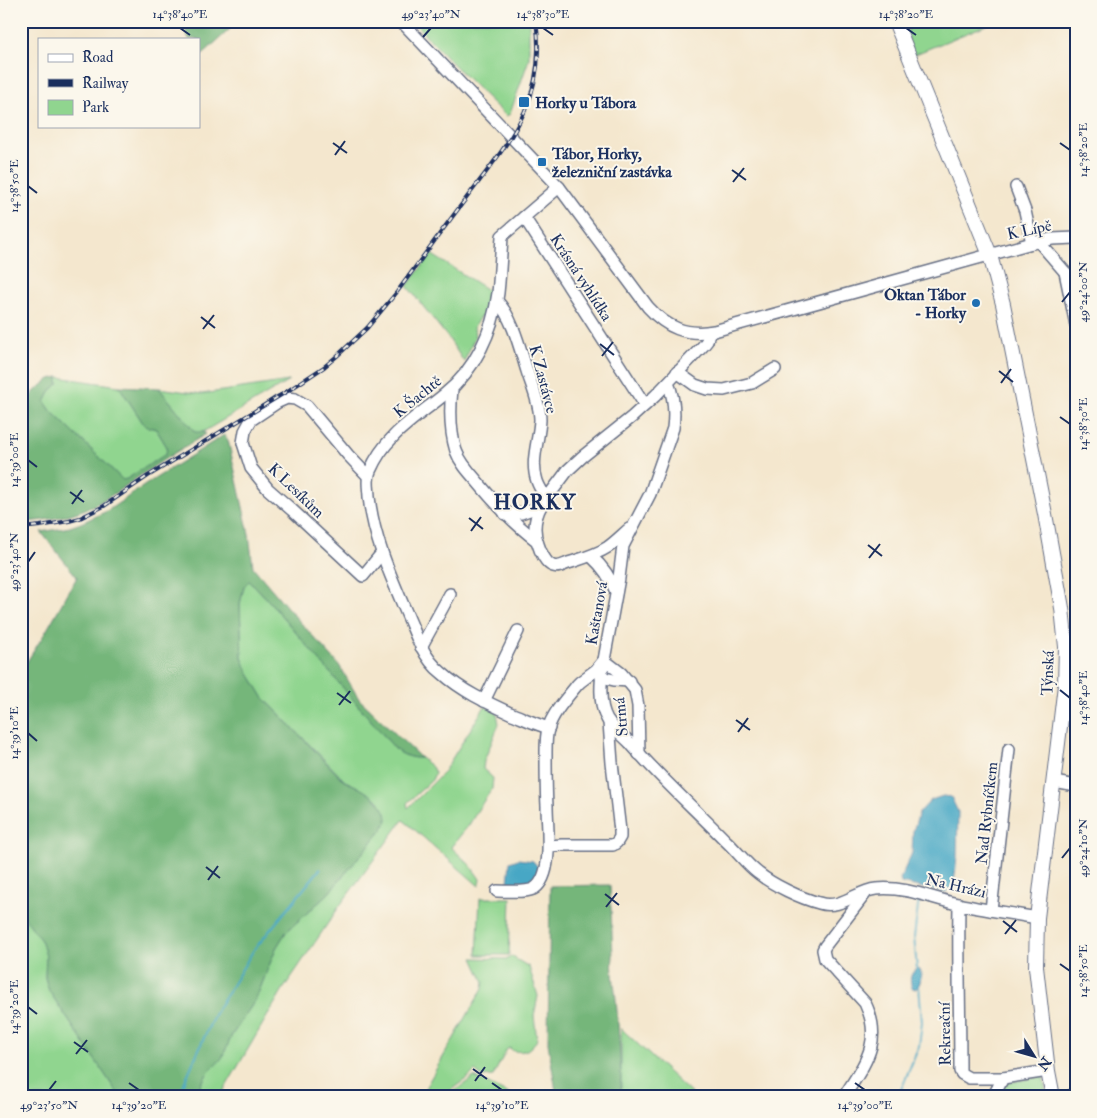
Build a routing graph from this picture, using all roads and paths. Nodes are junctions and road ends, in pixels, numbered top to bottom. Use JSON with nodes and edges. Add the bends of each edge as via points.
{"nodes":[{"id":1,"x":401,"y":21,"type":"edge"},
{"id":2,"x":895,"y":21,"type":"edge"},
{"id":3,"x":1016,"y":187,"type":"dead end"},
{"id":4,"x":559,"y":188,"type":"junction"},
{"id":5,"x":524,"y":217,"type":"junction"},
{"id":6,"x":1076,"y":238,"type":"edge"},
{"id":7,"x":1036,"y":243,"type":"junction"},
{"id":8,"x":990,"y":255,"type":"junction"},
{"id":9,"x":1065,"y":272,"type":"junction"},
{"id":10,"x":1076,"y":282,"type":"edge"},
{"id":11,"x":497,"y":301,"type":"junction"},
{"id":12,"x":1076,"y":325,"type":"edge"},
{"id":13,"x":709,"y":332,"type":"junction"},
{"id":14,"x":775,"y":369,"type":"dead end"},
{"id":15,"x":677,"y":372,"type":"junction"},
{"id":16,"x":668,"y":383,"type":"junction"},
{"id":17,"x":452,"y":388,"type":"junction"},
{"id":18,"x":645,"y":405,"type":"junction"},
{"id":19,"x":368,"y":476,"type":"junction"},
{"id":20,"x":544,"y":502,"type":"junction"},
{"id":21,"x":506,"y":514,"type":"junction"},
{"id":22,"x":632,"y":526,"type":"junction"},
{"id":23,"x":536,"y":540,"type":"junction"},
{"id":24,"x":382,"y":553,"type":"junction"},
{"id":25,"x":591,"y":556,"type":"junction"},
{"id":26,"x":616,"y":592,"type":"junction"},
{"id":27,"x":450,"y":594,"type":"dead end"},
{"id":28,"x":518,"y":632,"type":"dead end"},
{"id":29,"x":421,"y":647,"type":"junction"},
{"id":30,"x":604,"y":660,"type":"junction"},
{"id":31,"x":601,"y":677,"type":"junction"},
{"id":32,"x":629,"y":681,"type":"junction"},
{"id":33,"x":484,"y":701,"type":"junction"},
{"id":34,"x":609,"y":722,"type":"junction"},
{"id":35,"x":549,"y":728,"type":"junction"},
{"id":36,"x":1010,"y":749,"type":"dead end"},
{"id":37,"x":639,"y":754,"type":"junction"},
{"id":38,"x":1054,"y":782,"type":"junction"},
{"id":39,"x":1076,"y":786,"type":"edge"},
{"id":40,"x":549,"y":846,"type":"junction"},
{"id":41,"x":497,"y":891,"type":"dead end"},
{"id":42,"x":868,"y":891,"type":"junction"},
{"id":43,"x":959,"y":904,"type":"junction"},
{"id":44,"x":991,"y":910,"type":"junction"},
{"id":45,"x":1037,"y":918,"type":"junction"},
{"id":46,"x":1048,"y":1072,"type":"junction"},
{"id":47,"x":1003,"y":1078,"type":"junction"},
{"id":48,"x":1076,"y":1091,"type":"edge"},
{"id":49,"x":844,"y":1097,"type":"edge"},
{"id":50,"x":993,"y":1097,"type":"edge"},
{"id":51,"x":1053,"y":1097,"type":"edge"},
{"id":52,"x":1071,"y":1097,"type":"edge"}],
"edges":[{"from":1,"to":4,"type":"street","name":"K Lípě"},
{"from":2,"to":8,"type":"main road","name":"Týnská"},
{"from":3,"to":7,"type":"street"},
{"from":4,"to":5,"type":"street","name":"K Šachtě"},
{"from":4,"to":13,"type":"street","name":"K Lípě","via":[[657,317],[681,330]]},
{"from":5,"to":11,"type":"street","name":"K Šachtě","via":[[502,236]]},
{"from":5,"to":18,"type":"street","name":"Krásná vyhlídka"},
{"from":6,"to":7,"type":"street","name":"K Lípě"},
{"from":7,"to":8,"type":"street","name":"K Lípě"},
{"from":7,"to":9,"type":"street"},
{"from":8,"to":13,"type":"street","name":"K Lípě"},
{"from":8,"to":38,"type":"main road","name":"Týnská","via":[[1010,335],[1062,614],[1066,684]]},
{"from":9,"to":10,"type":"street"},
{"from":9,"to":12,"type":"street"},
{"from":11,"to":17,"type":"street","name":"K Šachtě","via":[[480,351]]},
{"from":11,"to":20,"type":"street","name":"K Zastávce","via":[[518,344],[536,398],[540,421],[534,470]]},
{"from":13,"to":15,"type":"street","via":[[703,346]]},
{"from":14,"to":15,"type":"street","via":[[752,383],[724,390],[695,386]]},
{"from":15,"to":16,"type":"street"},
{"from":16,"to":18,"type":"street"},
{"from":16,"to":22,"type":"street","name":"Kaštanová","via":[[674,403],[673,428],[650,494]]},
{"from":17,"to":19,"type":"street","name":"K Šachtě","via":[[388,441]]},
{"from":17,"to":21,"type":"street","via":[[452,433],[457,454]]},
{"from":18,"to":20,"type":"street","via":[[568,470]]},
{"from":19,"to":24,"type":"street","via":[[373,523]]},
{"from":19,"to":24,"type":"street","name":"K Lesíkům","via":[[307,406],[295,399],[278,402],[251,420],[245,431],[243,443],[251,468],[268,489],[363,576]]},
{"from":20,"to":21,"type":"street","via":[[521,513]]},
{"from":20,"to":23,"type":"street","via":[[534,526]]},
{"from":21,"to":23,"type":"street"},
{"from":22,"to":25,"type":"street","via":[[607,548]]},
{"from":22,"to":26,"type":"street","name":"Kaštanová","via":[[623,546]]},
{"from":23,"to":25,"type":"street","via":[[545,559],[554,567]]},
{"from":24,"to":29,"type":"street"},
{"from":25,"to":26,"type":"street"},
{"from":26,"to":30,"type":"street","name":"Kaštanová"},
{"from":27,"to":29,"type":"street"},
{"from":28,"to":33,"type":"street"},
{"from":29,"to":33,"type":"street","via":[[455,684]]},
{"from":30,"to":31,"type":"street"},
{"from":30,"to":32,"type":"street","name":"Strmá"},
{"from":30,"to":35,"type":"street","name":"Kaštanová","via":[[577,685]]},
{"from":31,"to":32,"type":"street"},
{"from":31,"to":34,"type":"street","via":[[604,713]]},
{"from":32,"to":37,"type":"street","name":"Strmá","via":[[637,695]]},
{"from":33,"to":35,"type":"street"},
{"from":34,"to":37,"type":"street"},
{"from":34,"to":40,"type":"street","via":[[620,831],[618,842],[613,845]]},
{"from":35,"to":40,"type":"street","name":"Kaštanová","via":[[546,752]]},
{"from":36,"to":44,"type":"street","name":"Nad Rybníčkem"},
{"from":37,"to":42,"type":"street","via":[[750,867],[770,881],[827,905],[841,903]]},
{"from":38,"to":39,"type":"street"},
{"from":38,"to":45,"type":"main road","name":"Týnská"},
{"from":40,"to":41,"type":"street","name":"Kaštanová","via":[[546,870],[535,888]]},
{"from":42,"to":43,"type":"street","name":"Na Hrázi","via":[[908,890]]},
{"from":42,"to":49,"type":"street","via":[[823,950],[825,959],[865,1002],[873,1029],[870,1054]]},
{"from":43,"to":44,"type":"street","name":"Na Hrázi"},
{"from":43,"to":47,"type":"street","name":"Rekreační","via":[[960,1070],[969,1078]]},
{"from":44,"to":45,"type":"street","name":"Na Hrázi"},
{"from":45,"to":46,"type":"main road","name":"Týnská","via":[[1036,967]]},
{"from":46,"to":47,"type":"street","name":"Rekreační"},
{"from":46,"to":51,"type":"main road","name":"Týnská"},
{"from":47,"to":50,"type":"street"},
{"from":48,"to":52,"type":"street"}]}
